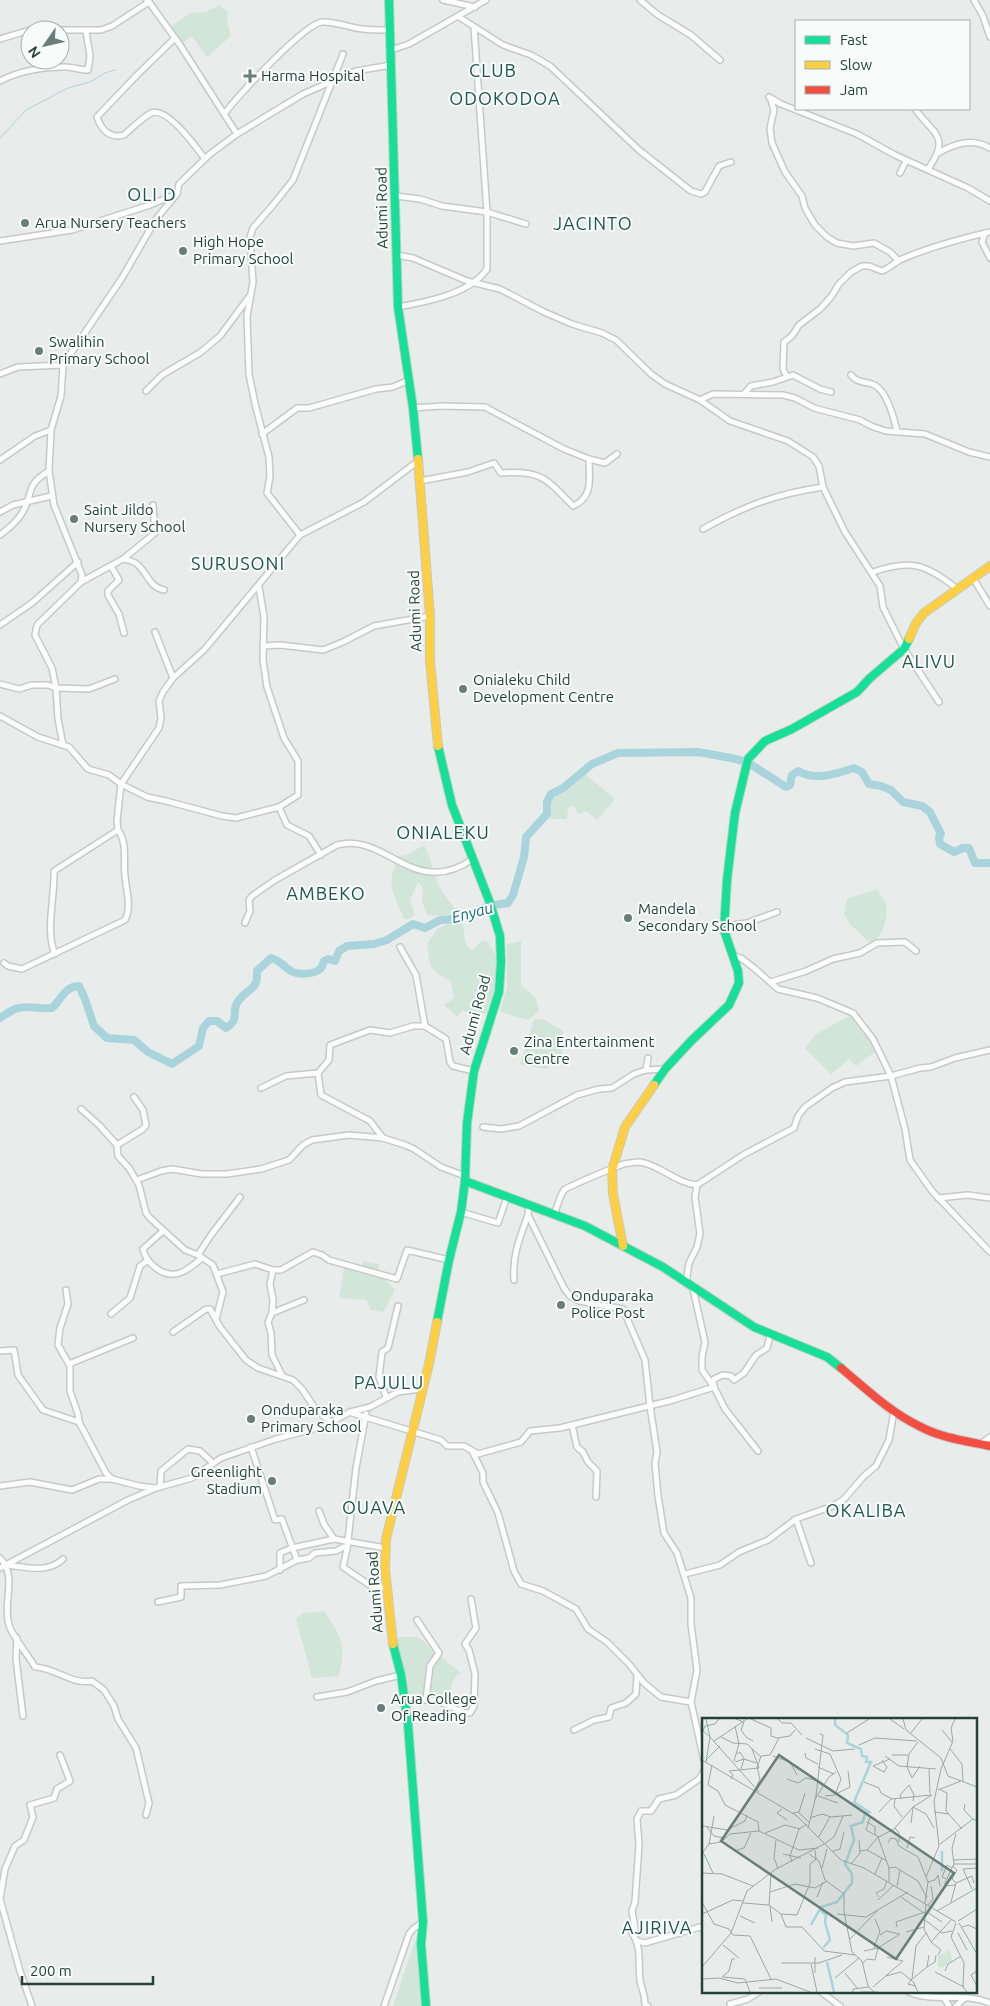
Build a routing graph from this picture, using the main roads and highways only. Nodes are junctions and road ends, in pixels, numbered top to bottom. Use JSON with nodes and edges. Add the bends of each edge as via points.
{"nodes":[{"id":1,"x":389,"y":0,"type":"edge"},
{"id":2,"x":990,"y":566,"type":"edge"},
{"id":3,"x":465,"y":1178,"type":"junction"},
{"id":4,"x":623,"y":1246,"type":"junction"},
{"id":5,"x":990,"y":1446,"type":"edge"},
{"id":6,"x":426,"y":2006,"type":"edge"}],
"edges":[{"from":1,"to":3,"type":"main road","name":"Adumi Road","via":[[398,307],[420,481],[438,745],[452,805],[500,936],[498,992],[474,1071],[467,1123]]},
{"from":2,"to":4,"type":"main road","via":[[924,613],[904,649],[851,696],[765,741],[748,762],[735,813],[725,926],[740,977],[733,998],[665,1069],[625,1127],[612,1170]]},
{"from":3,"to":4,"type":"main road","via":[[585,1226]]},
{"from":3,"to":6,"type":"main road","name":"Adumi Road","via":[[461,1212],[429,1364],[386,1539],[392,1642],[401,1675],[416,1810]]},
{"from":4,"to":5,"type":"main road","via":[[662,1267],[754,1327],[827,1356],[894,1412],[920,1427]]}]}
